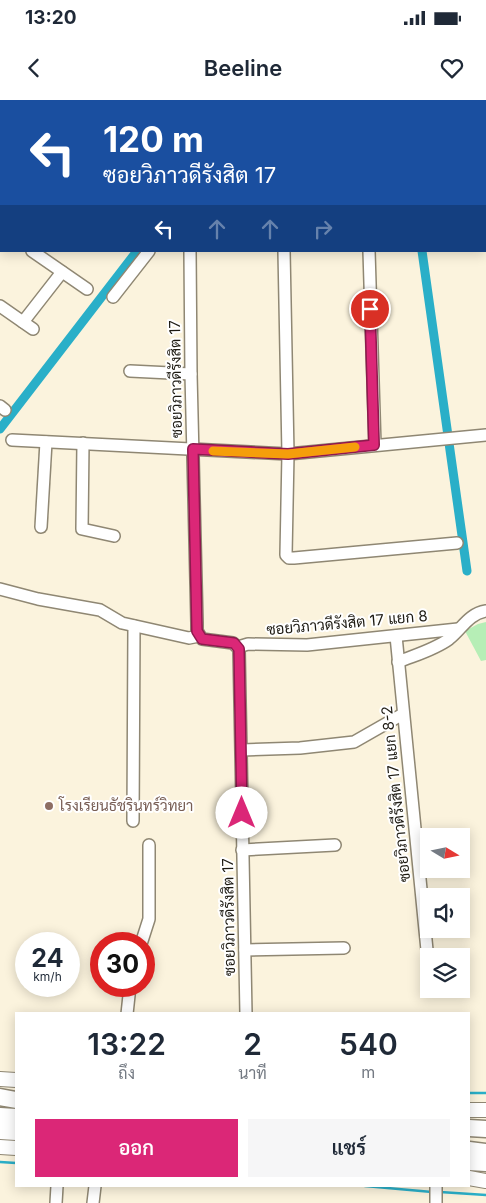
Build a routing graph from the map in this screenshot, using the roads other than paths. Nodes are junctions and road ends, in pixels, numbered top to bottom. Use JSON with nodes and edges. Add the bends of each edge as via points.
{"nodes":[{"id":1,"x":33,"y":252,"type":"edge"},
{"id":2,"x":148,"y":252,"type":"edge"},
{"id":3,"x":190,"y":252,"type":"edge"},
{"id":4,"x":284,"y":252,"type":"edge"},
{"id":5,"x":369,"y":252,"type":"edge"},
{"id":6,"x":62,"y":272,"type":"junction"},
{"id":7,"x":87,"y":289,"type":"dead end"},
{"id":8,"x":113,"y":297,"type":"dead end"},
{"id":9,"x":0,"y":306,"type":"edge"},
{"id":10,"x":130,"y":371,"type":"dead end"},
{"id":11,"x":191,"y":374,"type":"junction"},
{"id":12,"x":486,"y":435,"type":"edge"},
{"id":13,"x":12,"y":440,"type":"dead end"},
{"id":14,"x":46,"y":442,"type":"junction"},
{"id":15,"x":83,"y":443,"type":"junction"},
{"id":16,"x":374,"y":445,"type":"junction"},
{"id":17,"x":193,"y":449,"type":"junction"},
{"id":18,"x":288,"y":454,"type":"junction"},
{"id":19,"x":41,"y":527,"type":"dead end"},
{"id":20,"x":114,"y":536,"type":"dead end"},
{"id":21,"x":457,"y":543,"type":"dead end"},
{"id":22,"x":0,"y":589,"type":"edge"},
{"id":23,"x":486,"y":611,"type":"edge"},
{"id":24,"x":134,"y":626,"type":"junction"},
{"id":25,"x":458,"y":629,"type":"junction"},
{"id":26,"x":200,"y":636,"type":"junction"},
{"id":27,"x":396,"y":636,"type":"junction"},
{"id":28,"x":238,"y":647,"type":"junction"},
{"id":29,"x":398,"y":662,"type":"junction"},
{"id":30,"x":404,"y":714,"type":"junction"},
{"id":31,"x":242,"y":750,"type":"junction"},
{"id":32,"x":134,"y":821,"type":"dead end"},
{"id":33,"x":149,"y":845,"type":"dead end"},
{"id":34,"x":335,"y":845,"type":"dead end"},
{"id":35,"x":242,"y":850,"type":"junction"},
{"id":36,"x":145,"y":932,"type":"edge"},
{"id":37,"x":344,"y":948,"type":"dead end"},
{"id":38,"x":427,"y":948,"type":"edge"},
{"id":39,"x":245,"y":950,"type":"junction"},
{"id":40,"x":129,"y":997,"type":"edge"},
{"id":41,"x":127,"y":1012,"type":"edge"},
{"id":42,"x":246,"y":1012,"type":"edge"},
{"id":43,"x":0,"y":1079,"type":"edge"},
{"id":44,"x":15,"y":1080,"type":"edge"},
{"id":45,"x":0,"y":1092,"type":"edge"},
{"id":46,"x":15,"y":1094,"type":"edge"},
{"id":47,"x":0,"y":1097,"type":"edge"},
{"id":48,"x":0,"y":1102,"type":"edge"},
{"id":49,"x":15,"y":1102,"type":"edge"},
{"id":50,"x":15,"y":1102,"type":"edge"},
{"id":51,"x":470,"y":1110,"type":"edge"},
{"id":52,"x":486,"y":1110,"type":"edge"},
{"id":53,"x":0,"y":1116,"type":"edge"},
{"id":54,"x":15,"y":1117,"type":"edge"},
{"id":55,"x":0,"y":1127,"type":"edge"},
{"id":56,"x":15,"y":1128,"type":"edge"},
{"id":57,"x":470,"y":1128,"type":"edge"},
{"id":58,"x":486,"y":1129,"type":"edge"},
{"id":59,"x":0,"y":1131,"type":"edge"},
{"id":60,"x":15,"y":1132,"type":"edge"},
{"id":61,"x":470,"y":1138,"type":"edge"},
{"id":62,"x":486,"y":1140,"type":"edge"},
{"id":63,"x":0,"y":1147,"type":"edge"},
{"id":64,"x":15,"y":1148,"type":"edge"},
{"id":65,"x":470,"y":1150,"type":"edge"},
{"id":66,"x":486,"y":1152,"type":"edge"},
{"id":67,"x":470,"y":1162,"type":"edge"},
{"id":68,"x":486,"y":1163,"type":"edge"},
{"id":69,"x":470,"y":1178,"type":"edge"},
{"id":70,"x":486,"y":1181,"type":"edge"},
{"id":71,"x":57,"y":1187,"type":"edge"},
{"id":72,"x":94,"y":1187,"type":"edge"},
{"id":73,"x":436,"y":1187,"type":"edge"},
{"id":74,"x":56,"y":1203,"type":"edge"},
{"id":75,"x":93,"y":1203,"type":"edge"},
{"id":76,"x":436,"y":1203,"type":"edge"}],
"edges":[{"from":1,"to":6,"type":"street"},
{"from":2,"to":8,"type":"street"},
{"from":3,"to":11,"type":"street","name":"ซอยวิภาวดีรังสิต 17"},
{"from":4,"to":18,"type":"street"},
{"from":5,"to":16,"type":"street"},
{"from":6,"to":7,"type":"street"},
{"from":6,"to":9,"type":"street","via":[[28,325]]},
{"from":10,"to":11,"type":"street"},
{"from":11,"to":17,"type":"street","name":"ซอยวิภาวดีรังสิต 17"},
{"from":12,"to":16,"type":"street"},
{"from":13,"to":14,"type":"street"},
{"from":14,"to":15,"type":"street"},
{"from":14,"to":19,"type":"street"},
{"from":15,"to":17,"type":"street"},
{"from":15,"to":20,"type":"street","via":[[82,529]]},
{"from":16,"to":18,"type":"street"},
{"from":17,"to":18,"type":"street"},
{"from":17,"to":26,"type":"street","name":"ซอยวิภาวดีรังสิต 17","via":[[196,623]]},
{"from":18,"to":21,"type":"street","via":[[285,551],[289,558]]},
{"from":22,"to":24,"type":"street","via":[[100,610]]},
{"from":23,"to":25,"type":"street","via":[[468,619]]},
{"from":24,"to":26,"type":"street","via":[[189,638]]},
{"from":24,"to":32,"type":"street"},
{"from":25,"to":27,"type":"street","name":"ซอยวิภาวดีรังสิต 17 แยก 8"},
{"from":25,"to":29,"type":"street","via":[[434,648]]},
{"from":26,"to":28,"type":"street","via":[[202,639],[234,643]]},
{"from":27,"to":28,"type":"street","name":"ซอยวิภาวดีรังสิต 17 แยก 8"},
{"from":27,"to":29,"type":"street","name":"ซอยวิภาวดีรังสิต 17 แยก 8-2"},
{"from":28,"to":31,"type":"street","name":"ซอยวิภาวดีรังสิต 17"},
{"from":29,"to":30,"type":"street","name":"ซอยวิภาวดีรังสิต 17 แยก 8-2"},
{"from":30,"to":31,"type":"street","via":[[354,742]]},
{"from":30,"to":38,"type":"street","name":"ซอยวิภาวดีรังสิต 17 แยก 8-2"},
{"from":31,"to":35,"type":"street","name":"ซอยวิภาวดีรังสิต 17"},
{"from":33,"to":36,"type":"street","via":[[149,919]]},
{"from":34,"to":35,"type":"street"},
{"from":35,"to":39,"type":"street","name":"ซอยวิภาวดีรังสิต 17"},
{"from":37,"to":39,"type":"street"},
{"from":39,"to":42,"type":"street","name":"ซอยวิภาวดีรังสิต 17"},
{"from":40,"to":41,"type":"street"},
{"from":43,"to":44,"type":"main road"},
{"from":45,"to":46,"type":"highway"},
{"from":47,"to":49,"type":"highway"},
{"from":48,"to":50,"type":"highway"},
{"from":51,"to":52,"type":"main road"},
{"from":53,"to":54,"type":"highway"},
{"from":55,"to":56,"type":"highway"},
{"from":57,"to":58,"type":"highway"},
{"from":59,"to":60,"type":"highway"},
{"from":61,"to":62,"type":"highway"},
{"from":63,"to":64,"type":"main road"},
{"from":65,"to":66,"type":"highway"},
{"from":67,"to":68,"type":"highway"},
{"from":69,"to":70,"type":"main road"},
{"from":71,"to":74,"type":"street"},
{"from":72,"to":75,"type":"street"},
{"from":73,"to":76,"type":"street"}]}
